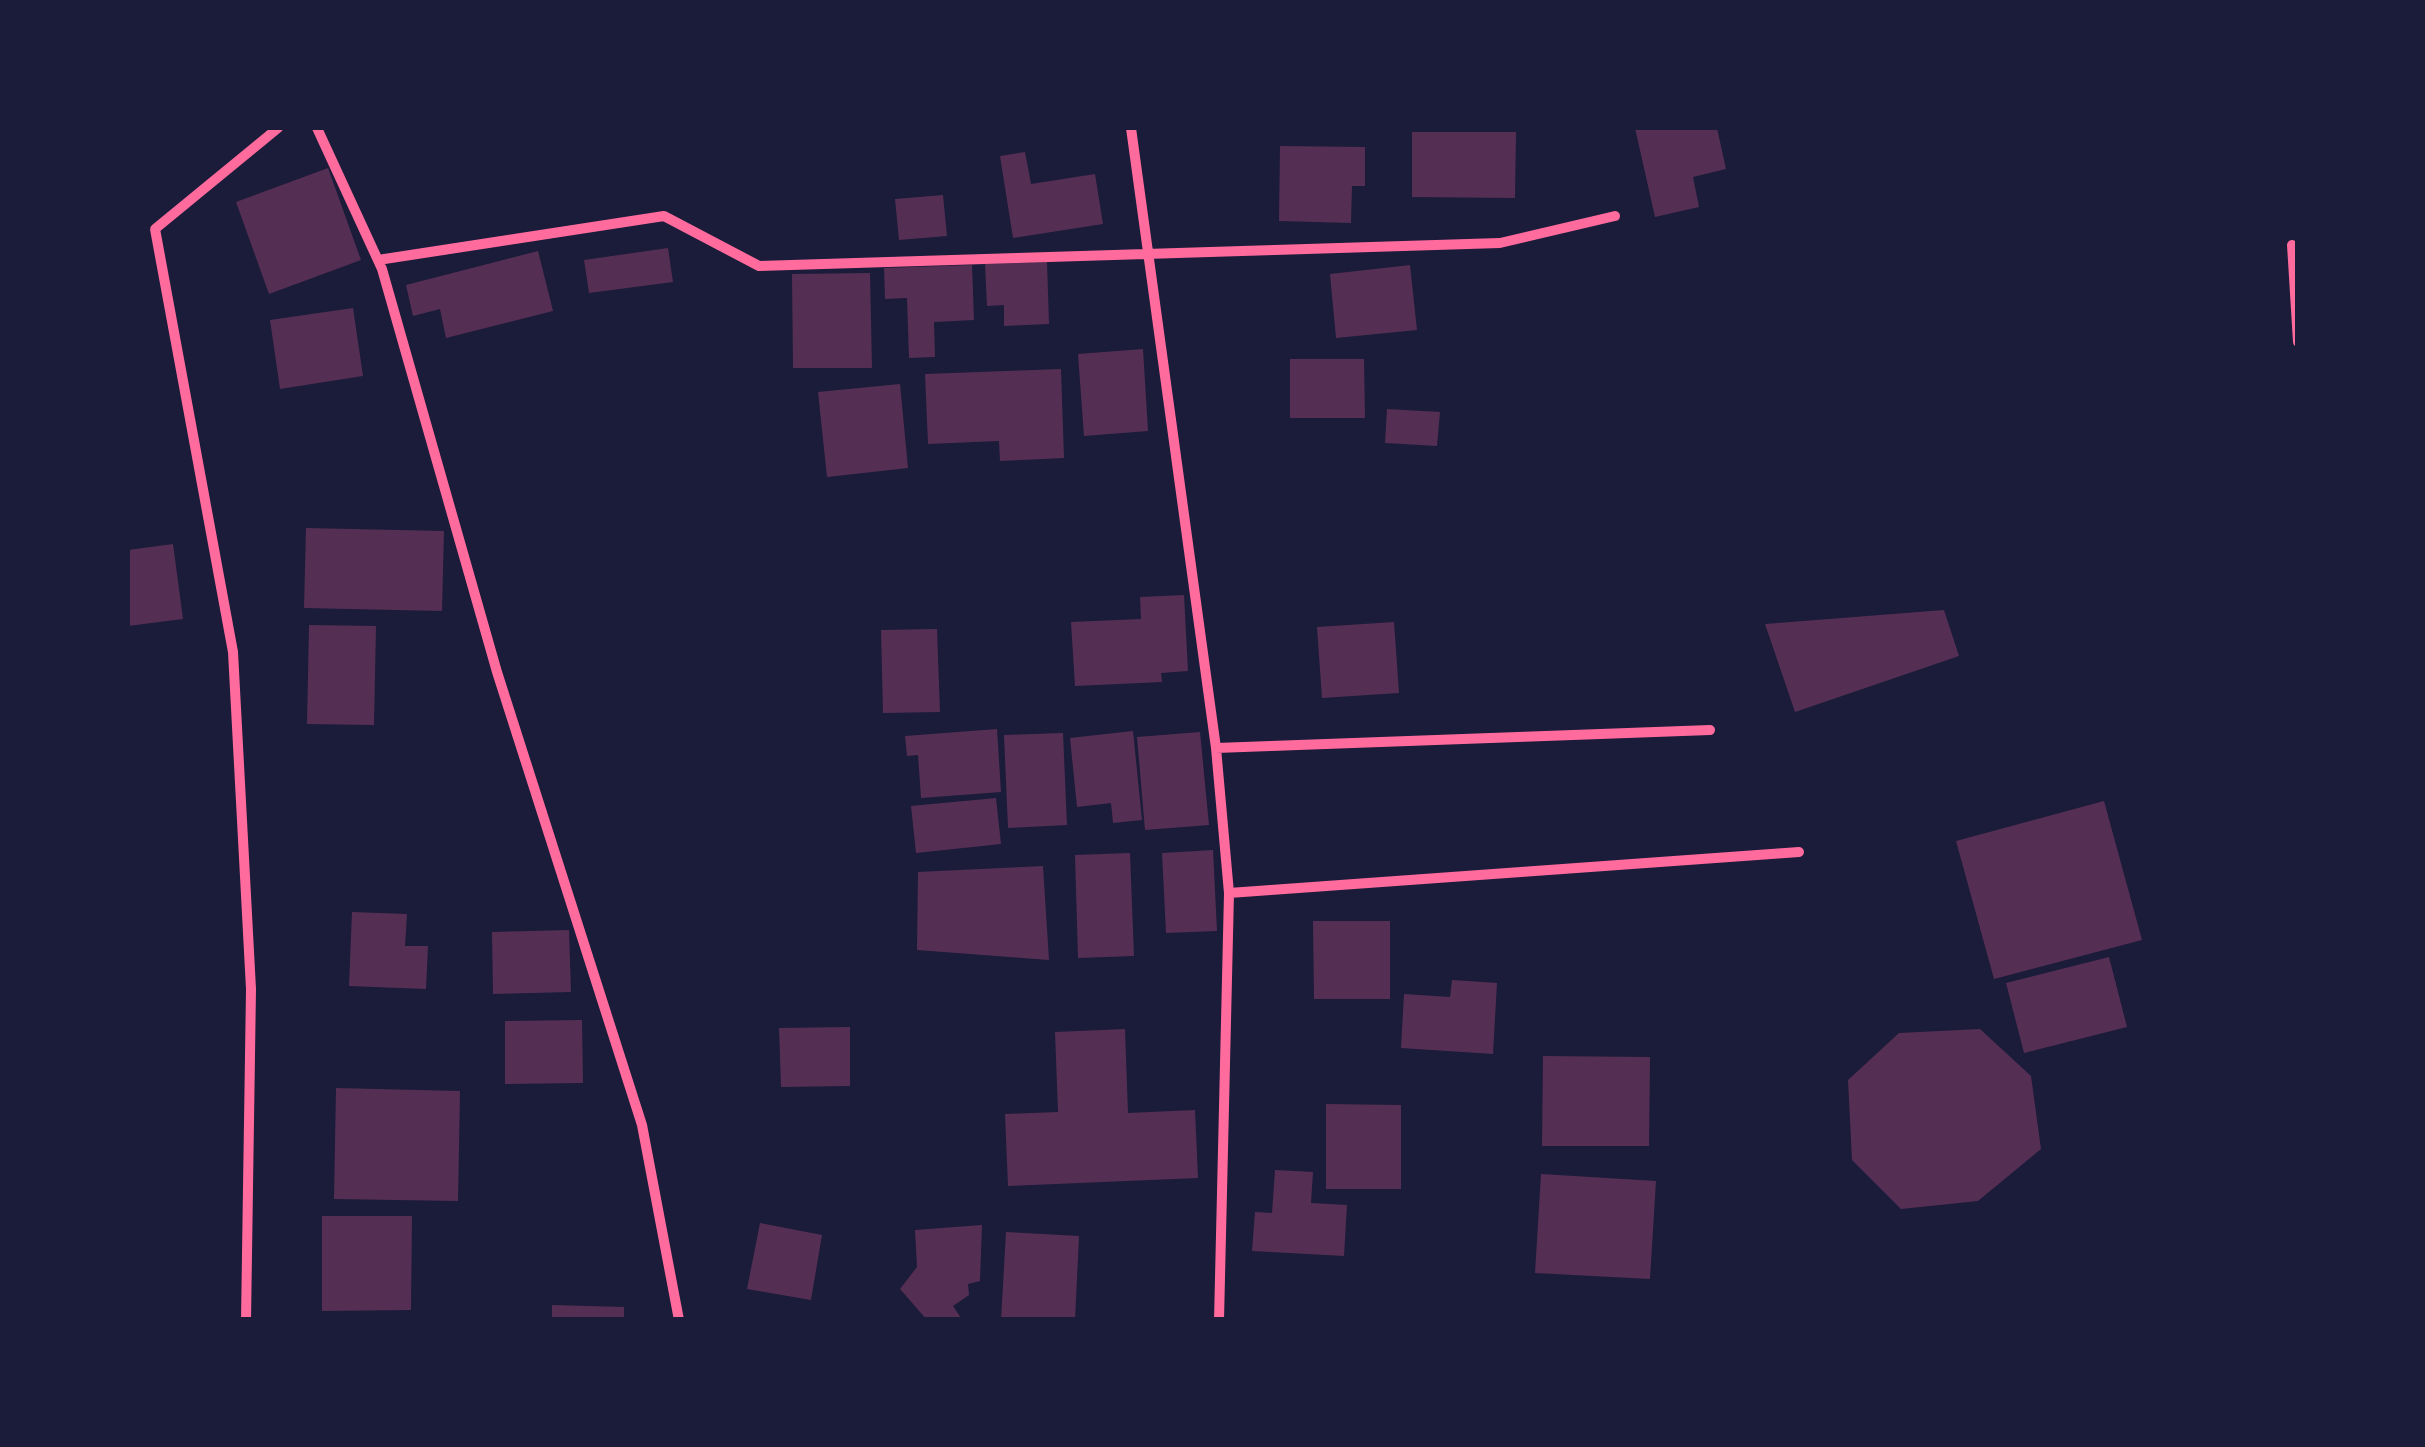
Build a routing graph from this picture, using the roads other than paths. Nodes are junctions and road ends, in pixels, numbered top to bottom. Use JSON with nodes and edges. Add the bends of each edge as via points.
{"nodes":[{"id":1,"x":278,"y":128,"type":"edge"},
{"id":2,"x":317,"y":128,"type":"edge"},
{"id":3,"x":1131,"y":128,"type":"edge"},
{"id":4,"x":1616,"y":216,"type":"dead end"},
{"id":5,"x":2292,"y":246,"type":"dead end"},
{"id":6,"x":1148,"y":252,"type":"junction"},
{"id":7,"x":378,"y":260,"type":"junction"},
{"id":8,"x":2298,"y":342,"type":"edge"},
{"id":9,"x":1710,"y":730,"type":"dead end"},
{"id":10,"x":1216,"y":748,"type":"junction"},
{"id":11,"x":1800,"y":852,"type":"dead end"},
{"id":12,"x":1229,"y":893,"type":"junction"},
{"id":13,"x":246,"y":1320,"type":"edge"},
{"id":14,"x":679,"y":1320,"type":"edge"},
{"id":15,"x":1219,"y":1320,"type":"edge"}],
"edges":[{"from":1,"to":13,"type":"street","via":[[156,229],[233,652],[251,989]]},
{"from":2,"to":7,"type":"street"},
{"from":3,"to":6,"type":"street"},
{"from":4,"to":6,"type":"street","via":[[1500,243]]},
{"from":5,"to":8,"type":"street"},
{"from":6,"to":7,"type":"street","via":[[759,266],[664,216]]},
{"from":6,"to":10,"type":"street"},
{"from":7,"to":14,"type":"street","via":[[497,672],[642,1126]]},
{"from":9,"to":10,"type":"street"},
{"from":10,"to":12,"type":"street"},
{"from":11,"to":12,"type":"street"},
{"from":12,"to":15,"type":"street"}]}
